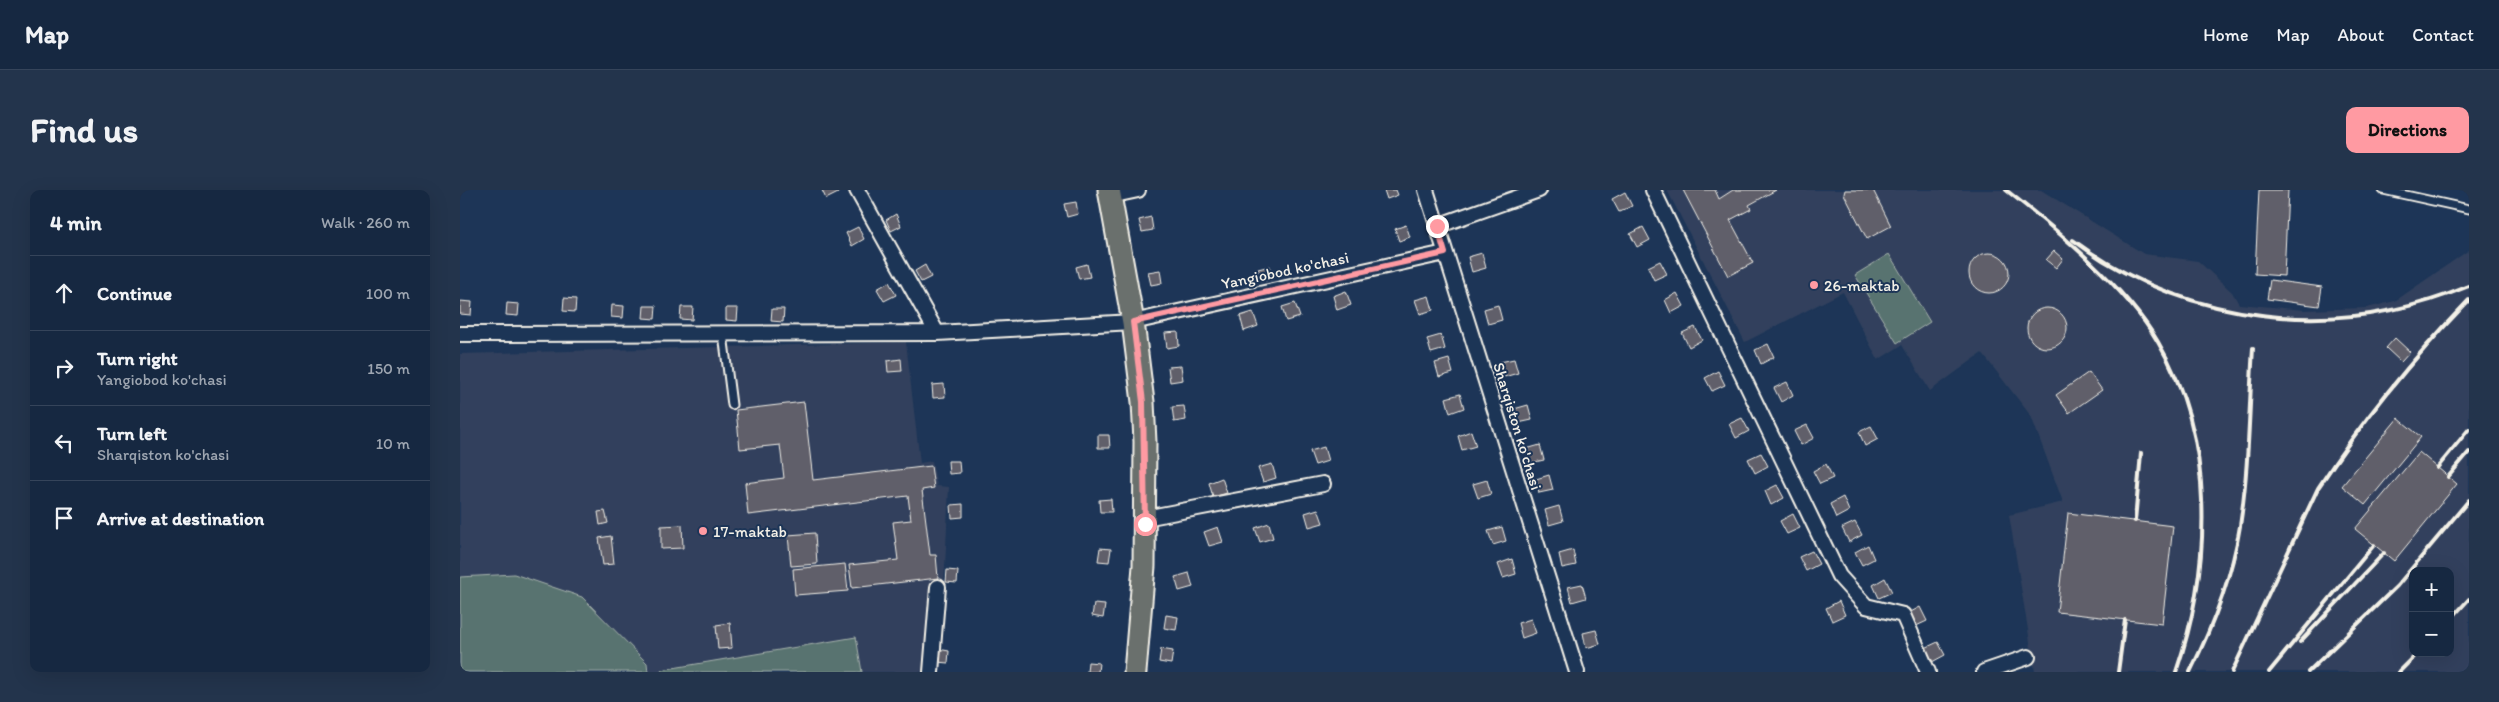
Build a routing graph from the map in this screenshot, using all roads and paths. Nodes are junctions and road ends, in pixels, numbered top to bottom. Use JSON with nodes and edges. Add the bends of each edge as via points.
{"nodes":[{"id":1,"x":857,"y":190,"type":"edge"},
{"id":2,"x":1138,"y":190,"type":"edge"},
{"id":3,"x":1426,"y":190,"type":"edge"},
{"id":4,"x":1539,"y":190,"type":"edge"},
{"id":5,"x":1653,"y":190,"type":"edge"},
{"id":6,"x":2383,"y":190,"type":"edge"},
{"id":7,"x":1109,"y":193,"type":"edge"},
{"id":8,"x":2469,"y":209,"type":"edge"},
{"id":9,"x":1437,"y":226,"type":"junction"},
{"id":10,"x":1445,"y":253,"type":"junction"},
{"id":11,"x":1133,"y":322,"type":"junction"},
{"id":12,"x":936,"y":333,"type":"junction"},
{"id":13,"x":460,"y":334,"type":"edge"},
{"id":14,"x":723,"y":334,"type":"junction"},
{"id":15,"x":732,"y":405,"type":"dead end"},
{"id":16,"x":1322,"y":484,"type":"dead end"},
{"id":17,"x":1145,"y":518,"type":"junction"},
{"id":18,"x":938,"y":586,"type":"dead end"},
{"id":19,"x":2028,"y":657,"type":"dead end"},
{"id":20,"x":931,"y":672,"type":"edge"},
{"id":21,"x":1135,"y":672,"type":"edge"},
{"id":22,"x":1577,"y":672,"type":"edge"},
{"id":23,"x":1928,"y":672,"type":"edge"},
{"id":24,"x":1984,"y":672,"type":"edge"}],
"edges":[{"from":1,"to":12,"type":"street"},
{"from":2,"to":7,"type":"street"},
{"from":3,"to":9,"type":"street","name":"Sharqiston ko'chasi"},
{"from":4,"to":9,"type":"street"},
{"from":5,"to":23,"type":"street","via":[[1839,576],[1866,606],[1903,615]]},
{"from":6,"to":8,"type":"lane"},
{"from":7,"to":11,"type":"main road"},
{"from":9,"to":10,"type":"street","name":"Sharqiston ko'chasi"},
{"from":10,"to":11,"type":"street","name":"Yangiobod ko'chasi"},
{"from":10,"to":22,"type":"street","name":"Sharqiston ko'chasi"},
{"from":11,"to":12,"type":"street","name":"Yangiobod ko'chasi"},
{"from":11,"to":17,"type":"main road","via":[[1143,402]]},
{"from":12,"to":14,"type":"street","name":"Yangiobod ko'chasi"},
{"from":13,"to":14,"type":"street","name":"Yangiobod ko'chasi"},
{"from":14,"to":15,"type":"lane"},
{"from":16,"to":17,"type":"street"},
{"from":17,"to":21,"type":"main road"},
{"from":18,"to":20,"type":"street"},
{"from":19,"to":24,"type":"street"}]}
